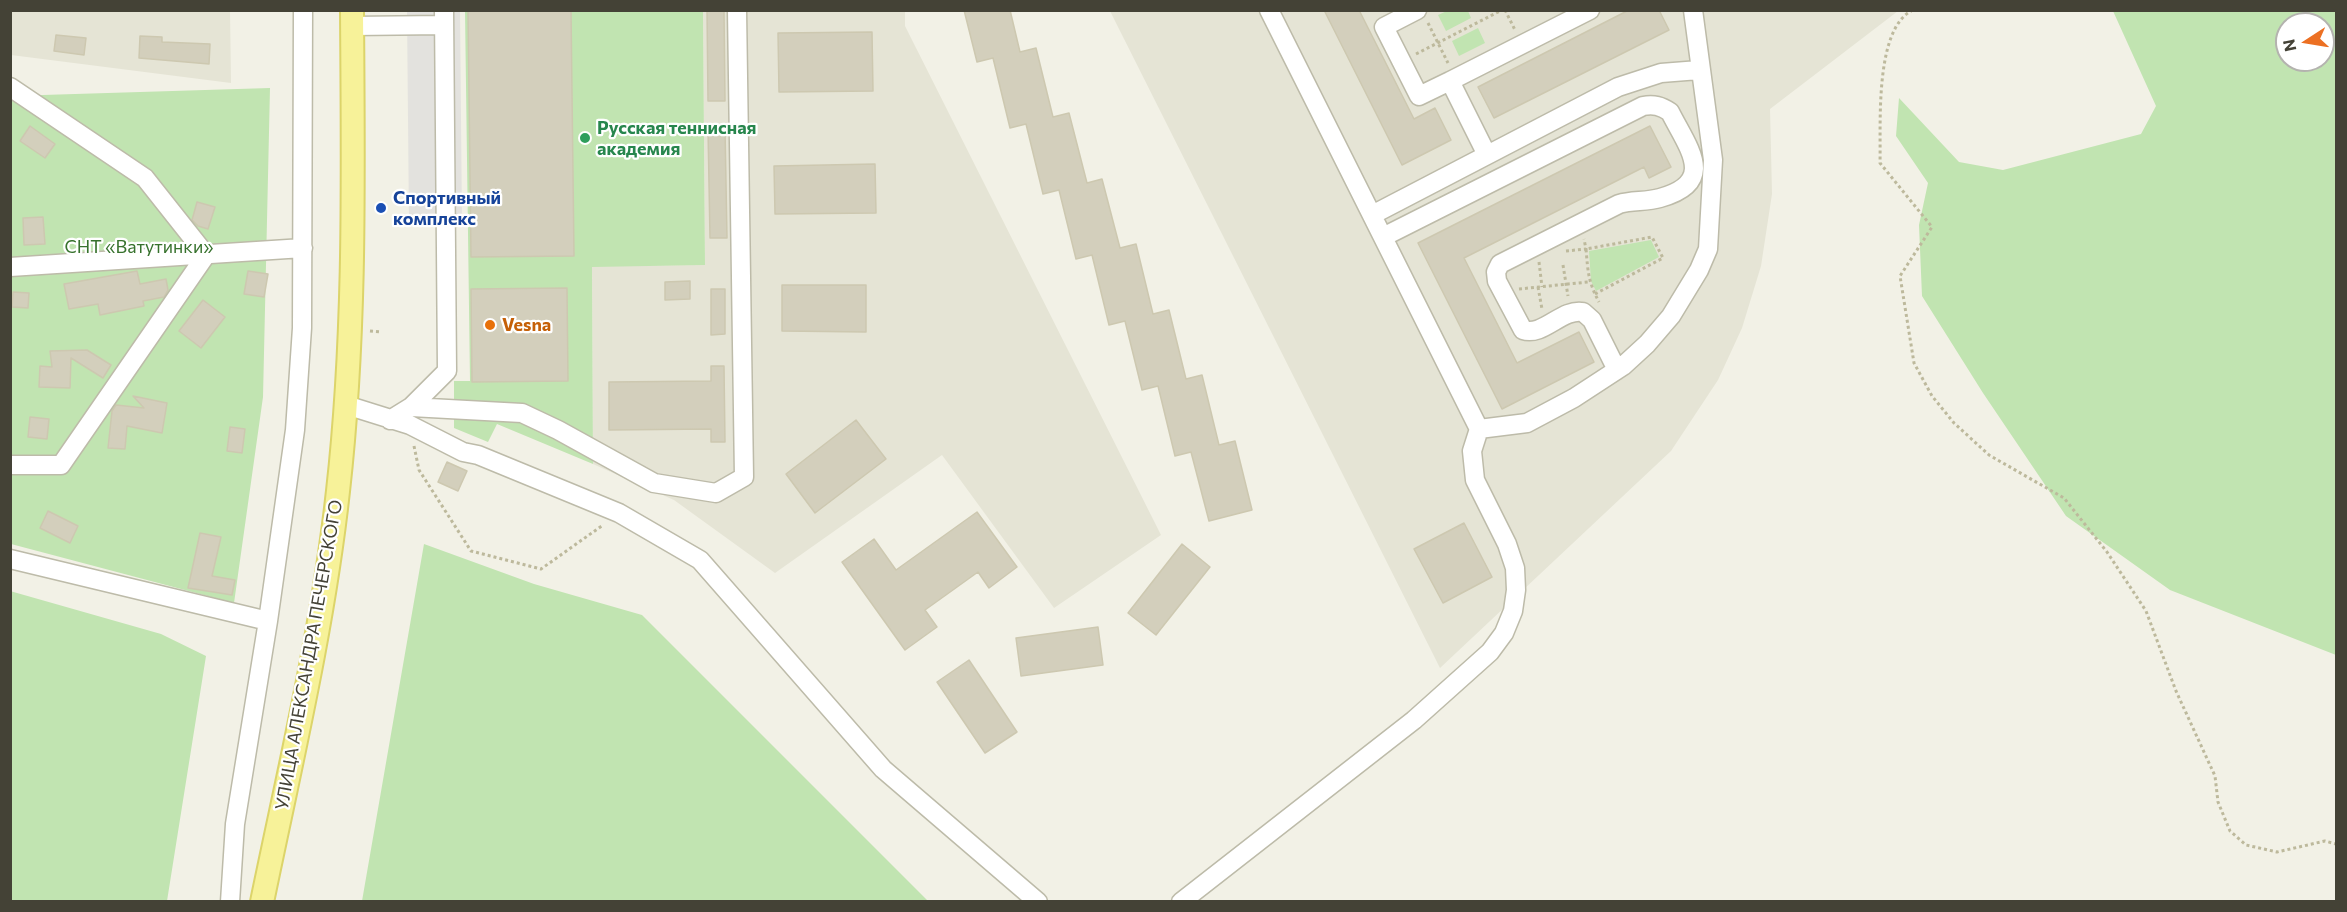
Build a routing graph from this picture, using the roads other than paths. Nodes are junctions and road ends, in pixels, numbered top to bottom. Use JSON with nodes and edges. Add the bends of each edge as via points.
{"nodes":[{"id":1,"x":303,"y":10,"type":"edge"},
{"id":2,"x":737,"y":10,"type":"edge"},
{"id":3,"x":1269,"y":10,"type":"edge"},
{"id":4,"x":1590,"y":10,"type":"edge"},
{"id":5,"x":1680,"y":10,"type":"edge"},
{"id":6,"x":1693,"y":10,"type":"edge"},
{"id":7,"x":1422,"y":16,"type":"edge"},
{"id":8,"x":352,"y":18,"type":"edge"},
{"id":9,"x":444,"y":18,"type":"edge"},
{"id":10,"x":1696,"y":43,"type":"junction"},
{"id":11,"x":1699,"y":70,"type":"junction"},
{"id":12,"x":1453,"y":79,"type":"junction"},
{"id":13,"x":10,"y":87,"type":"edge"},
{"id":14,"x":1487,"y":155,"type":"junction"},
{"id":15,"x":1372,"y":215,"type":"junction"},
{"id":16,"x":1383,"y":237,"type":"junction"},
{"id":17,"x":303,"y":248,"type":"junction"},
{"id":18,"x":206,"y":255,"type":"junction"},
{"id":19,"x":10,"y":267,"type":"edge"},
{"id":20,"x":1617,"y":370,"type":"junction"},
{"id":21,"x":346,"y":405,"type":"junction"},
{"id":22,"x":410,"y":416,"type":"junction"},
{"id":23,"x":1479,"y":429,"type":"junction"},
{"id":24,"x":10,"y":465,"type":"edge"},
{"id":25,"x":10,"y":559,"type":"edge"},
{"id":26,"x":268,"y":621,"type":"junction"},
{"id":27,"x":230,"y":902,"type":"edge"},
{"id":28,"x":262,"y":902,"type":"edge"},
{"id":29,"x":1038,"y":902,"type":"edge"},
{"id":30,"x":1181,"y":902,"type":"edge"}],
"edges":[{"from":1,"to":17,"type":"street"},
{"from":2,"to":22,"type":"street","via":[[744,477],[716,493],[654,483],[522,413]]},
{"from":3,"to":15,"type":"street"},
{"from":4,"to":12,"type":"street"},
{"from":5,"to":10,"type":"street"},
{"from":6,"to":10,"type":"street"},
{"from":7,"to":12,"type":"street","via":[[1384,27],[1419,96]]},
{"from":8,"to":9,"type":"street"},
{"from":8,"to":21,"type":"main road","name":"УЛИЦА АЛЕКСАНДРА ПЕЧЕРСКОГО","via":[[353,263]]},
{"from":9,"to":22,"type":"street","via":[[447,371]]},
{"from":10,"to":11,"type":"street"},
{"from":11,"to":14,"type":"street","via":[[1661,73],[1618,87]]},
{"from":11,"to":20,"type":"street","via":[[1713,160],[1708,249],[1671,316]]},
{"from":12,"to":14,"type":"street"},
{"from":13,"to":18,"type":"street","via":[[146,178]]},
{"from":14,"to":15,"type":"street"},
{"from":15,"to":16,"type":"street"},
{"from":16,"to":20,"type":"street","via":[[1643,106],[1657,105],[1670,112],[1695,167],[1689,184],[1662,198],[1619,204],[1500,264],[1496,276],[1526,331],[1534,331],[1570,313],[1588,315]]},
{"from":16,"to":23,"type":"street"},
{"from":17,"to":18,"type":"street"},
{"from":17,"to":26,"type":"street","via":[[295,430]]},
{"from":18,"to":19,"type":"street"},
{"from":18,"to":24,"type":"street","via":[[61,465]]},
{"from":20,"to":23,"type":"street","via":[[1527,423]]},
{"from":21,"to":22,"type":"street","via":[[390,420]]},
{"from":21,"to":28,"type":"main road","name":"УЛИЦА АЛЕКСАНДРА ПЕЧЕРСКОГО","via":[[323,593]]},
{"from":22,"to":29,"type":"street","via":[[463,452],[619,513],[700,560],[883,769]]},
{"from":23,"to":30,"type":"street","via":[[1473,450],[1475,480],[1515,568],[1513,611],[1504,633],[1490,652],[1414,720]]},
{"from":25,"to":26,"type":"street"},
{"from":26,"to":27,"type":"street","via":[[235,824]]}]}
